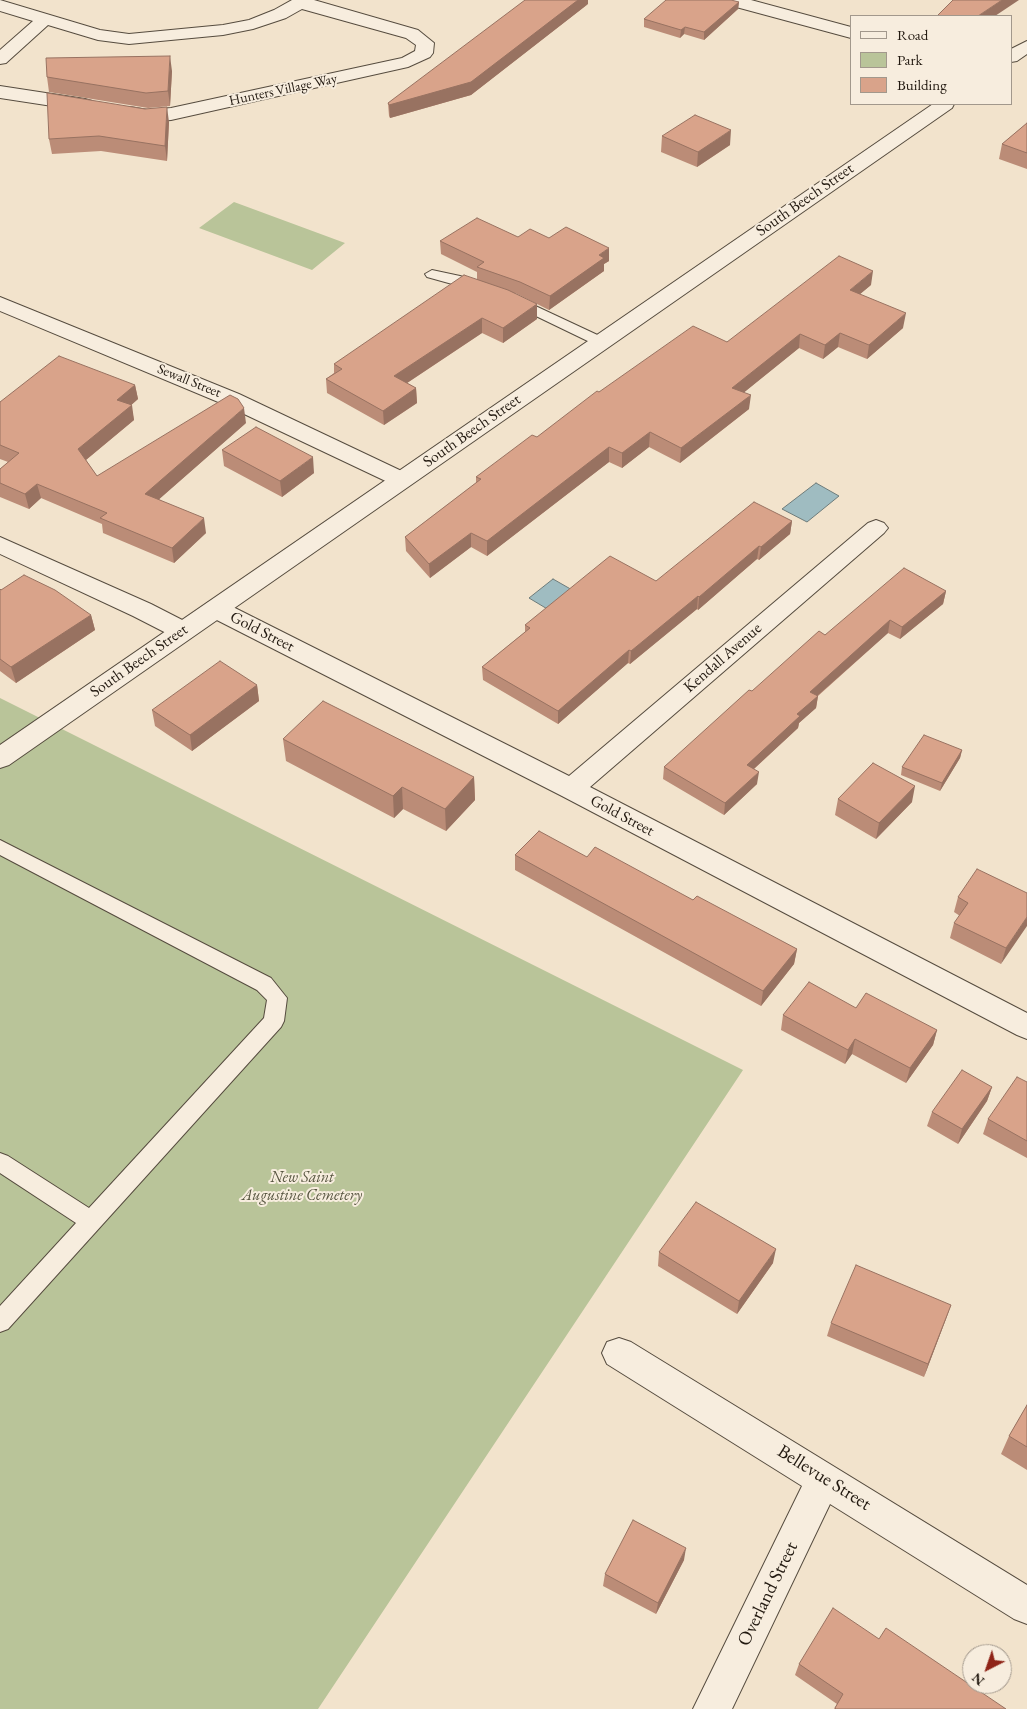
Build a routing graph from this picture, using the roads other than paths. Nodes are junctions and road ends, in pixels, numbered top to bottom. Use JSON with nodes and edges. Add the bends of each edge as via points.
{"nodes":[{"id":1,"x":731,"y":0,"type":"edge"},
{"id":2,"x":303,"y":2,"type":"edge"},
{"id":3,"x":0,"y":5,"type":"edge"},
{"id":4,"x":44,"y":20,"type":"junction"},
{"id":5,"x":850,"y":33,"type":"edge"},
{"id":6,"x":1027,"y":46,"type":"edge"},
{"id":7,"x":1012,"y":57,"type":"edge"},
{"id":8,"x":0,"y":59,"type":"edge"},
{"id":9,"x":0,"y":92,"type":"edge"},
{"id":10,"x":944,"y":105,"type":"edge"},
{"id":11,"x":432,"y":274,"type":"dead end"},
{"id":12,"x":0,"y":303,"type":"edge"},
{"id":13,"x":600,"y":342,"type":"junction"},
{"id":14,"x":402,"y":480,"type":"junction"},
{"id":15,"x":876,"y":528,"type":"dead end"},
{"id":16,"x":0,"y":545,"type":"edge"},
{"id":17,"x":216,"y":609,"type":"junction"},
{"id":18,"x":183,"y":631,"type":"junction"},
{"id":19,"x":0,"y":758,"type":"edge"},
{"id":20,"x":571,"y":789,"type":"junction"},
{"id":21,"x":0,"y":847,"type":"edge"},
{"id":22,"x":1027,"y":1027,"type":"edge"},
{"id":23,"x":0,"y":1162,"type":"edge"},
{"id":24,"x":91,"y":1221,"type":"junction"},
{"id":25,"x":0,"y":1322,"type":"edge"},
{"id":26,"x":619,"y":1353,"type":"dead end"},
{"id":27,"x":824,"y":1478,"type":"junction"},
{"id":28,"x":1027,"y":1606,"type":"edge"},
{"id":29,"x":712,"y":1709,"type":"edge"}],
"edges":[{"from":1,"to":5,"type":"street"},
{"from":2,"to":4,"type":"street","name":"Hunters Village Way","via":[[253,24],[160,38],[98,35]]},
{"from":2,"to":9,"type":"street","name":"Hunters Village Way","via":[[412,34],[425,43],[424,54],[408,62],[171,114],[148,116]]},
{"from":3,"to":4,"type":"street","name":"Hunters Village Way"},
{"from":4,"to":8,"type":"street"},
{"from":6,"to":7,"type":"street"},
{"from":10,"to":13,"type":"street","name":"South Beech Street"},
{"from":11,"to":13,"type":"lane","via":[[514,300]]},
{"from":12,"to":14,"type":"street","name":"Sewall Street","via":[[231,398]]},
{"from":13,"to":14,"type":"street","name":"South Beech Street"},
{"from":14,"to":17,"type":"street","name":"South Beech Street"},
{"from":15,"to":20,"type":"street","name":"Kendall Avenue"},
{"from":16,"to":18,"type":"street"},
{"from":17,"to":18,"type":"street","name":"South Beech Street"},
{"from":17,"to":20,"type":"street","name":"Gold Street"},
{"from":18,"to":19,"type":"street","name":"South Beech Street"},
{"from":20,"to":22,"type":"street","name":"Gold Street"},
{"from":21,"to":24,"type":"lane","via":[[264,984],[277,998],[274,1022]]},
{"from":23,"to":24,"type":"lane"},
{"from":24,"to":25,"type":"lane"},
{"from":26,"to":27,"type":"street","name":"Bellevue Street"},
{"from":27,"to":28,"type":"street","name":"Bellevue Street"},
{"from":27,"to":29,"type":"street","name":"Overland Street"}]}
